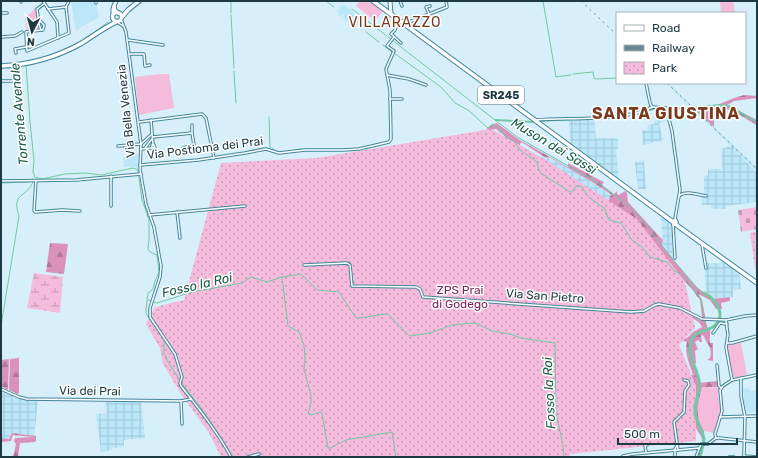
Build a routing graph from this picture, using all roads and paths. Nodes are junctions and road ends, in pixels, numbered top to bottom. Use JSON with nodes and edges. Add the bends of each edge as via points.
{"nodes":[{"id":1,"x":43,"y":1,"type":"edge"},
{"id":2,"x":69,"y":1,"type":"edge"},
{"id":3,"x":116,"y":1,"type":"edge"},
{"id":4,"x":139,"y":1,"type":"edge"},
{"id":5,"x":373,"y":1,"type":"edge"},
{"id":6,"x":390,"y":1,"type":"edge"},
{"id":7,"x":400,"y":1,"type":"edge"},
{"id":8,"x":446,"y":1,"type":"edge"},
{"id":9,"x":44,"y":4,"type":"junction"},
{"id":10,"x":114,"y":6,"type":"junction"},
{"id":11,"x":402,"y":6,"type":"dead end"},
{"id":12,"x":430,"y":6,"type":"dead end"},
{"id":13,"x":66,"y":7,"type":"junction"},
{"id":14,"x":48,"y":9,"type":"junction"},
{"id":15,"x":1,"y":13,"type":"edge"},
{"id":16,"x":7,"y":13,"type":"dead end"},
{"id":17,"x":391,"y":14,"type":"junction"},
{"id":18,"x":429,"y":14,"type":"junction"},
{"id":19,"x":113,"y":16,"type":"junction"},
{"id":20,"x":120,"y":16,"type":"junction"},
{"id":21,"x":38,"y":20,"type":"junction"},
{"id":22,"x":399,"y":20,"type":"junction"},
{"id":23,"x":117,"y":22,"type":"junction"},
{"id":24,"x":404,"y":24,"type":"junction"},
{"id":25,"x":104,"y":28,"type":"junction"},
{"id":26,"x":126,"y":28,"type":"junction"},
{"id":27,"x":41,"y":30,"type":"junction"},
{"id":28,"x":22,"y":32,"type":"dead end"},
{"id":29,"x":1,"y":37,"type":"edge"},
{"id":30,"x":58,"y":38,"type":"junction"},
{"id":31,"x":393,"y":39,"type":"junction"},
{"id":32,"x":128,"y":40,"type":"junction"},
{"id":33,"x":401,"y":43,"type":"dead end"},
{"id":34,"x":164,"y":45,"type":"dead end"},
{"id":35,"x":25,"y":47,"type":"junction"},
{"id":36,"x":16,"y":53,"type":"dead end"},
{"id":37,"x":130,"y":54,"type":"junction"},
{"id":38,"x":150,"y":65,"type":"dead end"},
{"id":39,"x":1,"y":66,"type":"edge"},
{"id":40,"x":387,"y":75,"type":"junction"},
{"id":41,"x":1,"y":81,"type":"edge"},
{"id":42,"x":15,"y":81,"type":"dead end"},
{"id":43,"x":646,"y":84,"type":"edge"},
{"id":44,"x":426,"y":85,"type":"dead end"},
{"id":45,"x":390,"y":99,"type":"junction"},
{"id":46,"x":402,"y":99,"type":"dead end"},
{"id":47,"x":651,"y":108,"type":"junction"},
{"id":48,"x":151,"y":120,"type":"junction"},
{"id":49,"x":535,"y":120,"type":"junction"},
{"id":50,"x":139,"y":122,"type":"junction"},
{"id":51,"x":192,"y":126,"type":"dead end"},
{"id":52,"x":192,"y":133,"type":"junction"},
{"id":53,"x":152,"y":134,"type":"junction"},
{"id":54,"x":153,"y":138,"type":"junction"},
{"id":55,"x":141,"y":144,"type":"junction"},
{"id":56,"x":118,"y":146,"type":"dead end"},
{"id":57,"x":145,"y":148,"type":"junction"},
{"id":58,"x":183,"y":148,"type":"dead end"},
{"id":59,"x":141,"y":149,"type":"junction"},
{"id":60,"x":214,"y":158,"type":"junction"},
{"id":61,"x":140,"y":165,"type":"junction"},
{"id":62,"x":140,"y":174,"type":"junction"},
{"id":63,"x":111,"y":176,"type":"junction"},
{"id":64,"x":1,"y":181,"type":"edge"},
{"id":65,"x":36,"y":181,"type":"junction"},
{"id":66,"x":679,"y":196,"type":"junction"},
{"id":67,"x":706,"y":196,"type":"dead end"},
{"id":68,"x":111,"y":206,"type":"dead end"},
{"id":69,"x":245,"y":206,"type":"dead end"},
{"id":70,"x":80,"y":211,"type":"dead end"},
{"id":71,"x":177,"y":212,"type":"junction"},
{"id":72,"x":149,"y":215,"type":"junction"},
{"id":73,"x":674,"y":222,"type":"junction"},
{"id":74,"x":180,"y":238,"type":"dead end"},
{"id":75,"x":703,"y":244,"type":"junction"},
{"id":76,"x":675,"y":258,"type":"dead end"},
{"id":77,"x":304,"y":265,"type":"dead end"},
{"id":78,"x":706,"y":268,"type":"dead end"},
{"id":79,"x":757,"y":283,"type":"edge"},
{"id":80,"x":757,"y":316,"type":"edge"},
{"id":81,"x":726,"y":320,"type":"junction"},
{"id":82,"x":726,"y":324,"type":"junction"},
{"id":83,"x":713,"y":333,"type":"dead end"},
{"id":84,"x":757,"y":336,"type":"edge"},
{"id":85,"x":727,"y":343,"type":"junction"},
{"id":86,"x":717,"y":365,"type":"dead end"},
{"id":87,"x":757,"y":375,"type":"edge"},
{"id":88,"x":741,"y":378,"type":"junction"},
{"id":89,"x":684,"y":380,"type":"dead end"},
{"id":90,"x":732,"y":380,"type":"junction"},
{"id":91,"x":721,"y":388,"type":"junction"},
{"id":92,"x":1,"y":389,"type":"edge"},
{"id":93,"x":191,"y":399,"type":"junction"},
{"id":94,"x":181,"y":401,"type":"junction"},
{"id":95,"x":757,"y":416,"type":"edge"},
{"id":96,"x":720,"y":417,"type":"junction"},
{"id":97,"x":745,"y":417,"type":"junction"},
{"id":98,"x":182,"y":424,"type":"dead end"},
{"id":99,"x":716,"y":438,"type":"junction"},
{"id":100,"x":743,"y":440,"type":"junction"},
{"id":101,"x":757,"y":442,"type":"edge"},
{"id":102,"x":647,"y":445,"type":"dead end"},
{"id":103,"x":677,"y":445,"type":"junction"},
{"id":104,"x":699,"y":448,"type":"junction"},
{"id":105,"x":675,"y":450,"type":"junction"},
{"id":106,"x":678,"y":450,"type":"junction"},
{"id":107,"x":646,"y":452,"type":"junction"},
{"id":108,"x":259,"y":454,"type":"dead end"},
{"id":109,"x":744,"y":455,"type":"junction"},
{"id":110,"x":624,"y":456,"type":"dead end"},
{"id":111,"x":757,"y":456,"type":"edge"},
{"id":112,"x":231,"y":457,"type":"edge"},
{"id":113,"x":248,"y":457,"type":"edge"},
{"id":114,"x":675,"y":457,"type":"edge"},
{"id":115,"x":696,"y":457,"type":"edge"},
{"id":116,"x":729,"y":457,"type":"edge"},
{"id":117,"x":734,"y":457,"type":"edge"},
{"id":118,"x":741,"y":457,"type":"edge"}],
"edges":[{"from":1,"to":9,"type":"street"},
{"from":2,"to":13,"type":"street"},
{"from":3,"to":10,"type":"street"},
{"from":4,"to":20,"type":"main road"},
{"from":5,"to":17,"type":"main road","number":"SR245"},
{"from":6,"to":17,"type":"street"},
{"from":7,"to":11,"type":"street"},
{"from":8,"to":18,"type":"street","via":[[447,7]]},
{"from":9,"to":14,"type":"street"},
{"from":9,"to":21,"type":"street","via":[[37,9]]},
{"from":10,"to":19,"type":"street"},
{"from":10,"to":20,"type":"street"},
{"from":12,"to":18,"type":"street","via":[[426,7]]},
{"from":13,"to":14,"type":"street"},
{"from":13,"to":30,"type":"street","via":[[69,33]]},
{"from":14,"to":30,"type":"street","via":[[57,22]]},
{"from":15,"to":16,"type":"street"},
{"from":17,"to":22,"type":"main road","number":"SR245"},
{"from":18,"to":24,"type":"street"},
{"from":19,"to":20,"type":"main road"},
{"from":19,"to":23,"type":"main road"},
{"from":19,"to":25,"type":"main road"},
{"from":20,"to":23,"type":"main road"},
{"from":20,"to":26,"type":"street","name":"Via Bella Venezia"},
{"from":21,"to":27,"type":"street"},
{"from":21,"to":27,"type":"street","via":[[44,25]]},
{"from":22,"to":24,"type":"main road","number":"SR245"},
{"from":22,"to":31,"type":"street","via":[[391,34]]},
{"from":23,"to":25,"type":"main road"},
{"from":23,"to":26,"type":"street"},
{"from":24,"to":49,"type":"main road","number":"SR245"},
{"from":25,"to":39,"type":"main road","via":[[72,48],[45,59]]},
{"from":26,"to":32,"type":"street","name":"Via Bella Venezia"},
{"from":27,"to":35,"type":"street","via":[[26,32]]},
{"from":28,"to":29,"type":"street","via":[[15,36]]},
{"from":30,"to":35,"type":"street","via":[[27,51]]},
{"from":31,"to":33,"type":"street"},
{"from":31,"to":40,"type":"street","via":[[387,46],[394,51],[386,67]]},
{"from":32,"to":34,"type":"street"},
{"from":32,"to":37,"type":"street","name":"Via Bella Venezia"},
{"from":35,"to":36,"type":"street","via":[[15,49]]},
{"from":37,"to":38,"type":"street","via":[[144,54],[145,66]]},
{"from":37,"to":50,"type":"street","name":"Via Bella Venezia"},
{"from":40,"to":44,"type":"street","via":[[410,78]]},
{"from":40,"to":45,"type":"street"},
{"from":41,"to":42,"type":"street"},
{"from":43,"to":47,"type":"street"},
{"from":45,"to":46,"type":"street"},
{"from":45,"to":60,"type":"street","name":"Via Postioma dei Prai","via":[[390,142],[349,150],[279,153],[266,149]]},
{"from":47,"to":49,"type":"street","via":[[618,116]]},
{"from":47,"to":66,"type":"street","via":[[666,110],[675,150]]},
{"from":48,"to":50,"type":"street"},
{"from":48,"to":53,"type":"street"},
{"from":48,"to":60,"type":"street","via":[[198,114],[204,116]]},
{"from":49,"to":73,"type":"main road","number":"SR245"},
{"from":50,"to":55,"type":"street","name":"Via Bella Venezia"},
{"from":51,"to":52,"type":"street"},
{"from":52,"to":54,"type":"street"},
{"from":52,"to":58,"type":"street","via":[[194,145]]},
{"from":53,"to":54,"type":"street"},
{"from":53,"to":55,"type":"street"},
{"from":54,"to":57,"type":"street"},
{"from":54,"to":57,"type":"street","via":[[152,148]]},
{"from":55,"to":56,"type":"street"},
{"from":55,"to":59,"type":"street","name":"Via Bella Venezia"},
{"from":57,"to":59,"type":"street"},
{"from":59,"to":61,"type":"street","name":"Via Bella Venezia"},
{"from":60,"to":61,"type":"street","name":"Via Postioma dei Prai"},
{"from":61,"to":62,"type":"street","name":"Via Bella Venezia"},
{"from":62,"to":63,"type":"street"},
{"from":62,"to":72,"type":"street","name":"Via Bella Venezia"},
{"from":63,"to":65,"type":"street"},
{"from":63,"to":68,"type":"street"},
{"from":64,"to":65,"type":"street"},
{"from":65,"to":70,"type":"street","via":[[35,212]]},
{"from":66,"to":67,"type":"street","via":[[682,193]]},
{"from":66,"to":73,"type":"street"},
{"from":69,"to":71,"type":"street"},
{"from":71,"to":72,"type":"street"},
{"from":71,"to":74,"type":"street"},
{"from":72,"to":93,"type":"street","name":"Via Bella Venezia","via":[[154,227],[161,269],[150,316],[174,352],[182,378],[181,386]]},
{"from":73,"to":75,"type":"main road","number":"SR245"},
{"from":73,"to":76,"type":"street"},
{"from":75,"to":78,"type":"street"},
{"from":75,"to":79,"type":"main road","number":"SR245"},
{"from":77,"to":81,"type":"street","name":"Via San Pietro","via":[[347,263],[350,265],[352,286],[416,287],[420,289],[423,297],[631,312],[644,311],[660,304],[680,308],[704,319]]},
{"from":80,"to":81,"type":"street","name":"Via San Pietro"},
{"from":81,"to":82,"type":"street"},
{"from":82,"to":83,"type":"street","via":[[720,323]]},
{"from":82,"to":85,"type":"street"},
{"from":84,"to":85,"type":"street"},
{"from":85,"to":90,"type":"street"},
{"from":86,"to":91,"type":"street"},
{"from":87,"to":88,"type":"street"},
{"from":88,"to":90,"type":"street"},
{"from":88,"to":97,"type":"street"},
{"from":89,"to":103,"type":"street","via":[[689,384],[685,391],[685,409],[674,422]]},
{"from":90,"to":91,"type":"street"},
{"from":91,"to":96,"type":"street"},
{"from":92,"to":94,"type":"street","name":"Via dei Prai","via":[[27,399]]},
{"from":93,"to":94,"type":"street","name":"Via dei Prai"},
{"from":93,"to":112,"type":"street","name":"Via Bella Venezia","via":[[219,436]]},
{"from":94,"to":98,"type":"street"},
{"from":95,"to":97,"type":"street"},
{"from":96,"to":97,"type":"street"},
{"from":96,"to":99,"type":"street"},
{"from":97,"to":100,"type":"street"},
{"from":99,"to":100,"type":"street"},
{"from":99,"to":104,"type":"street"},
{"from":100,"to":101,"type":"street"},
{"from":100,"to":109,"type":"street"},
{"from":102,"to":107,"type":"street"},
{"from":103,"to":105,"type":"street"},
{"from":103,"to":106,"type":"street"},
{"from":104,"to":106,"type":"street"},
{"from":104,"to":115,"type":"street"},
{"from":105,"to":106,"type":"street"},
{"from":105,"to":107,"type":"street"},
{"from":105,"to":114,"type":"street"},
{"from":107,"to":110,"type":"street"},
{"from":108,"to":113,"type":"street"},
{"from":109,"to":111,"type":"street"},
{"from":109,"to":118,"type":"street"},
{"from":116,"to":117,"type":"street"}]}
